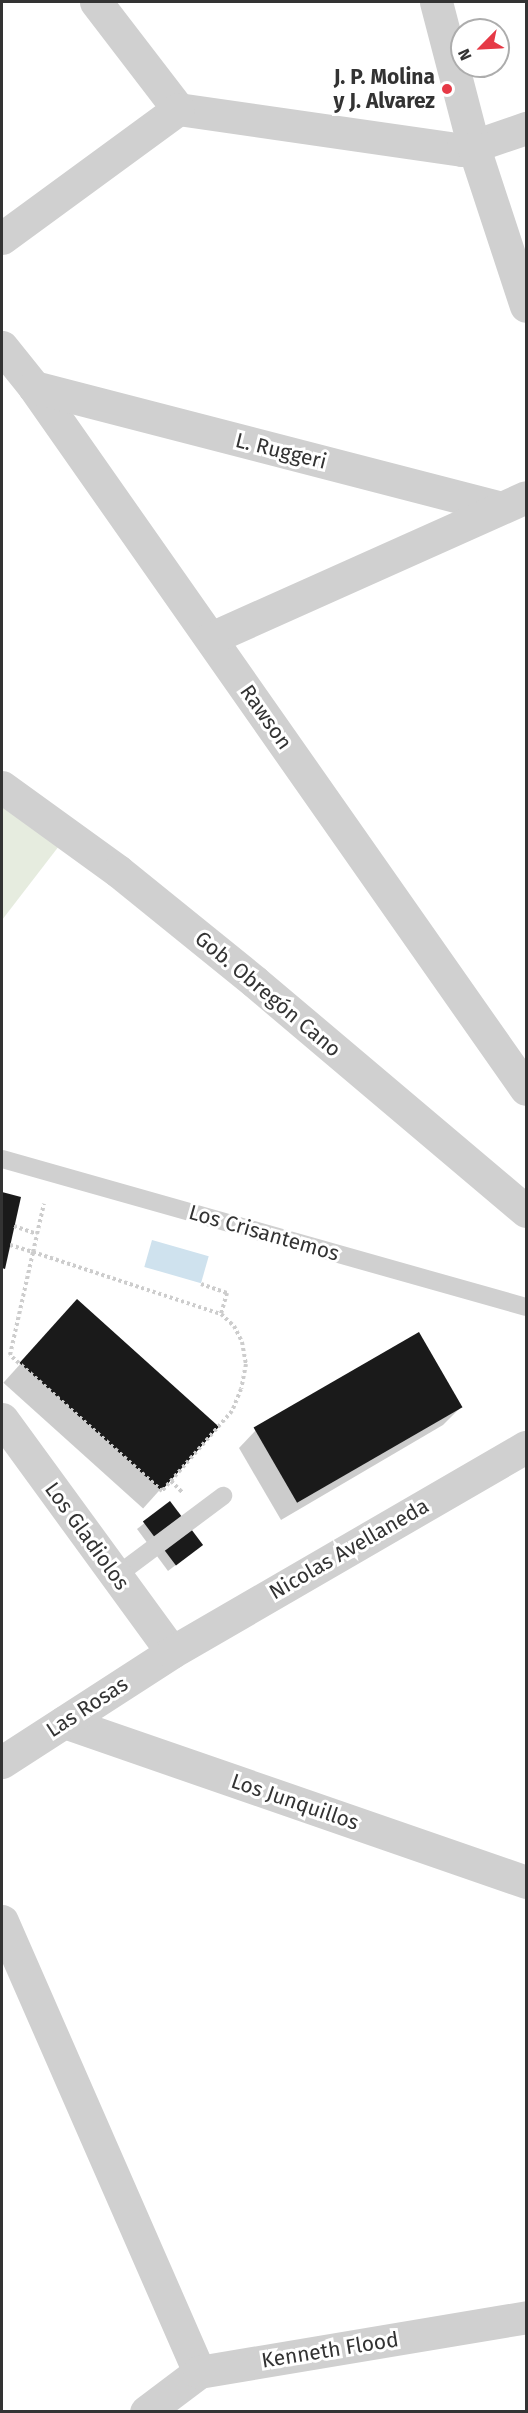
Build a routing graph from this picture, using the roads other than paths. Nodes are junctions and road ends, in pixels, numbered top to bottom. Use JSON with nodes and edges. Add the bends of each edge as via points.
{"nodes":[{"id":1,"x":96,"y":2,"type":"edge"},
{"id":2,"x":436,"y":2,"type":"edge"},
{"id":3,"x":178,"y":109,"type":"junction"},
{"id":4,"x":526,"y":128,"type":"edge"},
{"id":5,"x":474,"y":147,"type":"junction"},
{"id":6,"x":2,"y":238,"type":"edge"},
{"id":7,"x":526,"y":306,"type":"edge"},
{"id":8,"x":2,"y":347,"type":"edge"},
{"id":9,"x":34,"y":387,"type":"junction"},
{"id":10,"x":514,"y":502,"type":"edge"},
{"id":11,"x":211,"y":638,"type":"junction"},
{"id":12,"x":2,"y":787,"type":"edge"},
{"id":13,"x":526,"y":1089,"type":"edge"},
{"id":14,"x":2,"y":1159,"type":"edge"},
{"id":15,"x":526,"y":1211,"type":"edge"},
{"id":16,"x":526,"y":1307,"type":"edge"},
{"id":17,"x":2,"y":1419,"type":"edge"},
{"id":18,"x":526,"y":1446,"type":"edge"},
{"id":19,"x":223,"y":1496,"type":"dead end"},
{"id":20,"x":116,"y":1576,"type":"junction"},
{"id":21,"x":172,"y":1652,"type":"junction"},
{"id":22,"x":64,"y":1722,"type":"junction"},
{"id":23,"x":2,"y":1762,"type":"edge"},
{"id":24,"x":526,"y":1882,"type":"edge"},
{"id":25,"x":2,"y":1922,"type":"edge"},
{"id":26,"x":526,"y":2317,"type":"edge"},
{"id":27,"x":200,"y":2372,"type":"junction"},
{"id":28,"x":146,"y":2412,"type":"edge"}],
"edges":[{"from":1,"to":3,"type":"street"},
{"from":2,"to":5,"type":"street"},
{"from":3,"to":5,"type":"street","via":[[462,150]]},
{"from":3,"to":6,"type":"street"},
{"from":4,"to":5,"type":"street"},
{"from":5,"to":7,"type":"street"},
{"from":8,"to":9,"type":"street","name":"Rawson"},
{"from":9,"to":10,"type":"street","name":"L. Ruggeri"},
{"from":9,"to":11,"type":"street","name":"Rawson"},
{"from":10,"to":11,"type":"street"},
{"from":11,"to":13,"type":"street","name":"Rawson"},
{"from":12,"to":15,"type":"street","name":"Gob. Obregón Cano","via":[[127,879],[255,982]]},
{"from":14,"to":16,"type":"lane","name":"Los Crisantemos"},
{"from":17,"to":20,"type":"street","name":"Los Gladiolos"},
{"from":18,"to":21,"type":"street","name":"Nicolas Avellaneda"},
{"from":19,"to":20,"type":"lane"},
{"from":20,"to":21,"type":"street","name":"Los Gladiolos"},
{"from":21,"to":22,"type":"street","name":"Las Rosas"},
{"from":22,"to":23,"type":"street","name":"Las Rosas"},
{"from":22,"to":24,"type":"street","name":"Los Junquillos"},
{"from":25,"to":27,"type":"street"},
{"from":26,"to":27,"type":"street","name":"Kenneth Flood"},
{"from":27,"to":28,"type":"street","name":"Kenneth Flood"}]}
